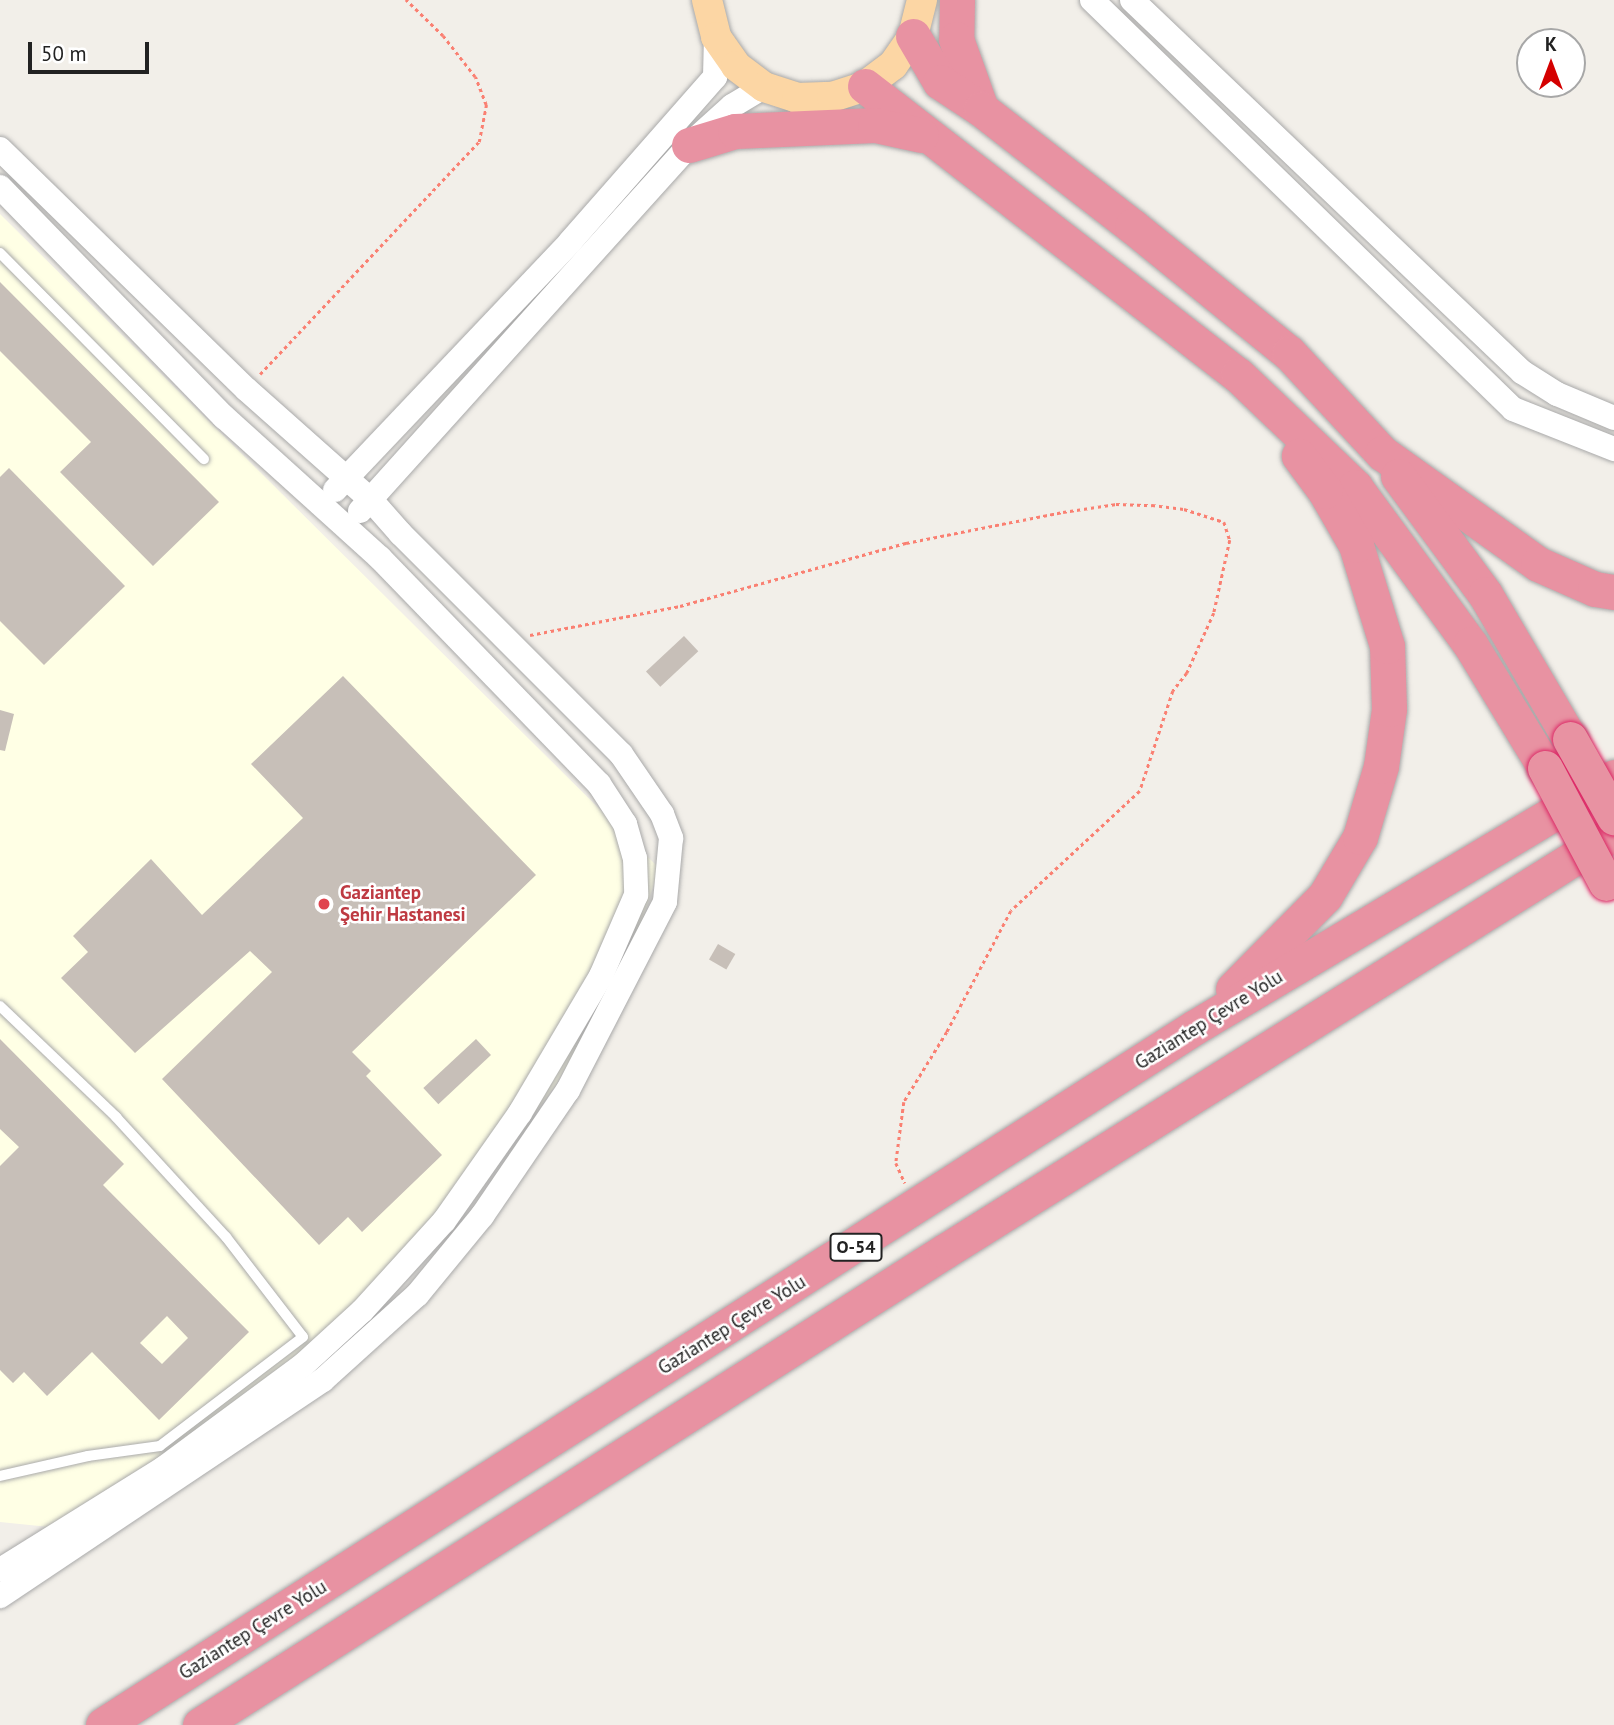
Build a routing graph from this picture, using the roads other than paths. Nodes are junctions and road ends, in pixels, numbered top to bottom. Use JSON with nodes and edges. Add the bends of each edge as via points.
{"nodes":[{"id":1,"x":707,"y":0,"type":"edge"},
{"id":2,"x":922,"y":0,"type":"edge"},
{"id":3,"x":957,"y":0,"type":"edge"},
{"id":4,"x":1092,"y":0,"type":"edge"},
{"id":5,"x":1132,"y":0,"type":"edge"},
{"id":6,"x":913,"y":36,"type":"junction"},
{"id":7,"x":716,"y":37,"type":"junction"},
{"id":8,"x":865,"y":86,"type":"junction"},
{"id":9,"x":764,"y":87,"type":"junction"},
{"id":10,"x":981,"y":109,"type":"junction"},
{"id":11,"x":934,"y":138,"type":"junction"},
{"id":12,"x":690,"y":145,"type":"junction"},
{"id":13,"x":0,"y":149,"type":"edge"},
{"id":14,"x":0,"y":187,"type":"edge"},
{"id":15,"x":0,"y":253,"type":"edge"},
{"id":16,"x":1238,"y":375,"type":"junction"},
{"id":17,"x":1614,"y":418,"type":"edge"},
{"id":18,"x":1614,"y":449,"type":"edge"},
{"id":19,"x":1381,"y":453,"type":"junction"},
{"id":20,"x":204,"y":459,"type":"dead end"},
{"id":21,"x":345,"y":477,"type":"junction"},
{"id":22,"x":371,"y":500,"type":"junction"},
{"id":23,"x":324,"y":504,"type":"junction"},
{"id":24,"x":346,"y":526,"type":"junction"},
{"id":25,"x":1614,"y":592,"type":"edge"},
{"id":26,"x":1614,"y":777,"type":"edge"},
{"id":27,"x":1614,"y":817,"type":"edge"},
{"id":28,"x":1614,"y":833,"type":"edge"},
{"id":29,"x":1610,"y":890,"type":"edge"},
{"id":30,"x":0,"y":1006,"type":"edge"},
{"id":31,"x":1195,"y":1027,"type":"junction"},
{"id":32,"x":0,"y":1476,"type":"edge"},
{"id":33,"x":0,"y":1570,"type":"edge"},
{"id":34,"x":0,"y":1596,"type":"edge"},
{"id":35,"x":103,"y":1725,"type":"edge"},
{"id":36,"x":200,"y":1725,"type":"edge"}],
"edges":[{"from":1,"to":7,"type":"main road"},
{"from":2,"to":6,"type":"main road"},
{"from":3,"to":10,"type":"highway","via":[[956,39]]},
{"from":4,"to":18,"type":"street","via":[[1513,409]]},
{"from":5,"to":17,"type":"street","via":[[1522,372],[1557,394]]},
{"from":6,"to":8,"type":"main road","via":[[893,65]]},
{"from":6,"to":10,"type":"highway","via":[[940,82]]},
{"from":7,"to":9,"type":"main road","via":[[736,66]]},
{"from":7,"to":21,"type":"street","via":[[715,77],[570,242]]},
{"from":8,"to":9,"type":"main road","via":[[832,97],[809,98]]},
{"from":8,"to":11,"type":"highway"},
{"from":9,"to":12,"type":"street","via":[[732,106]]},
{"from":10,"to":19,"type":"highway","via":[[1289,353]]},
{"from":11,"to":12,"type":"highway","via":[[875,125],[735,131]]},
{"from":11,"to":16,"type":"highway"},
{"from":12,"to":22,"type":"street"},
{"from":13,"to":21,"type":"street","via":[[246,389]]},
{"from":14,"to":23,"type":"street","via":[[224,416]]},
{"from":15,"to":20,"type":"lane"},
{"from":16,"to":29,"type":"highway","bridge":true,"via":[[1355,487],[1470,644],[1545,768]]},
{"from":16,"to":31,"type":"highway","via":[[1325,491],[1356,545],[1387,646],[1389,709],[1381,766],[1360,836],[1325,897]]},
{"from":19,"to":25,"type":"highway","via":[[1538,564],[1595,589]]},
{"from":19,"to":27,"type":"highway","bridge":true,"via":[[1485,594]]},
{"from":21,"to":22,"type":"street"},
{"from":21,"to":23,"type":"street"},
{"from":22,"to":24,"type":"street"},
{"from":22,"to":34,"type":"street","via":[[621,754],[662,814],[671,838],[665,902],[568,1090],[482,1216],[417,1295],[324,1380]]},
{"from":23,"to":24,"type":"street"},
{"from":24,"to":33,"type":"street","via":[[599,784],[625,824],[635,858],[636,895],[601,976],[520,1113],[444,1222],[362,1311],[303,1365],[164,1468]]},
{"from":26,"to":31,"type":"highway","name":"Gaziantep Çevre Yolu","number":"O-54"},
{"from":28,"to":36,"type":"highway","number":"O-54"},
{"from":30,"to":32,"type":"lane","via":[[116,1117],[226,1237],[303,1337],[160,1446]]},
{"from":31,"to":35,"type":"highway","name":"Gaziantep Çevre Yolu","number":"O-54"}]}
